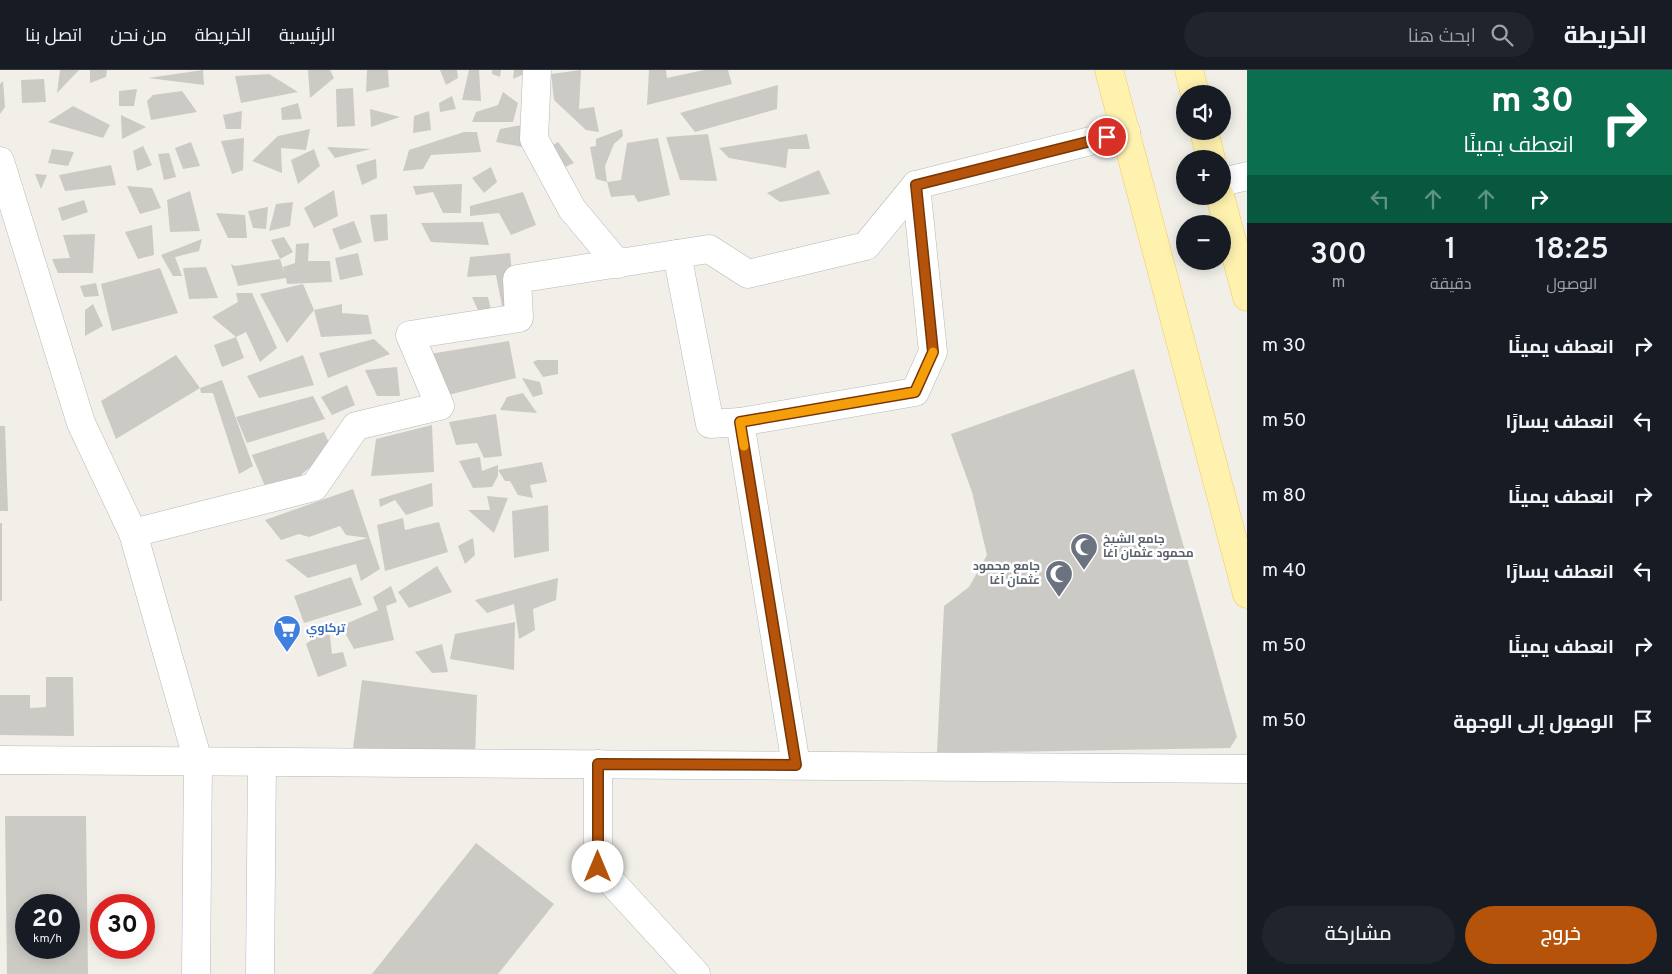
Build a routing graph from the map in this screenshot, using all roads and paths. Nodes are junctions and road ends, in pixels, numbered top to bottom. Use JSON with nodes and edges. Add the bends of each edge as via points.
{"nodes":[{"id":1,"x":537,"y":70,"type":"edge"},
{"id":2,"x":1110,"y":70,"type":"edge"},
{"id":3,"x":1190,"y":70,"type":"edge"},
{"id":4,"x":1193,"y":85,"type":"edge"},
{"id":5,"x":1126,"y":132,"type":"junction"},
{"id":6,"x":0,"y":161,"type":"edge"},
{"id":7,"x":1247,"y":176,"type":"edge"},
{"id":8,"x":1231,"y":180,"type":"edge"},
{"id":9,"x":916,"y":185,"type":"junction"},
{"id":10,"x":1222,"y":205,"type":"edge"},
{"id":11,"x":677,"y":254,"type":"junction"},
{"id":12,"x":618,"y":264,"type":"junction"},
{"id":13,"x":1247,"y":297,"type":"edge"},
{"id":14,"x":740,"y":422,"type":"junction"},
{"id":15,"x":133,"y":533,"type":"junction"},
{"id":16,"x":1247,"y":594,"type":"edge"},
{"id":17,"x":0,"y":760,"type":"edge"},
{"id":18,"x":198,"y":761,"type":"junction"},
{"id":19,"x":262,"y":762,"type":"junction"},
{"id":20,"x":598,"y":764,"type":"junction"},
{"id":21,"x":796,"y":765,"type":"junction"},
{"id":22,"x":1247,"y":769,"type":"edge"},
{"id":23,"x":196,"y":974,"type":"edge"},
{"id":24,"x":260,"y":974,"type":"edge"},
{"id":25,"x":696,"y":974,"type":"edge"}],
"edges":[{"from":1,"to":12,"type":"street","via":[[534,139],[572,209]]},
{"from":2,"to":5,"type":"main road"},
{"from":3,"to":4,"type":"main road"},
{"from":5,"to":9,"type":"street"},
{"from":5,"to":16,"type":"main road"},
{"from":6,"to":15,"type":"street","via":[[81,423]]},
{"from":7,"to":8,"type":"street"},
{"from":9,"to":11,"type":"street","via":[[866,246],[748,274],[709,249]]},
{"from":9,"to":14,"type":"street","via":[[933,352],[915,392]]},
{"from":10,"to":13,"type":"main road"},
{"from":11,"to":12,"type":"street"},
{"from":11,"to":14,"type":"street","via":[[710,424]]},
{"from":12,"to":15,"type":"street","via":[[517,279],[519,318],[410,335],[440,406],[356,426],[314,486]]},
{"from":14,"to":21,"type":"street"},
{"from":15,"to":18,"type":"street"},
{"from":17,"to":18,"type":"street"},
{"from":18,"to":19,"type":"street"},
{"from":18,"to":23,"type":"street"},
{"from":19,"to":20,"type":"street"},
{"from":19,"to":24,"type":"street"},
{"from":20,"to":21,"type":"street"},
{"from":20,"to":25,"type":"street","via":[[598,867]]},
{"from":21,"to":22,"type":"street"}]}
